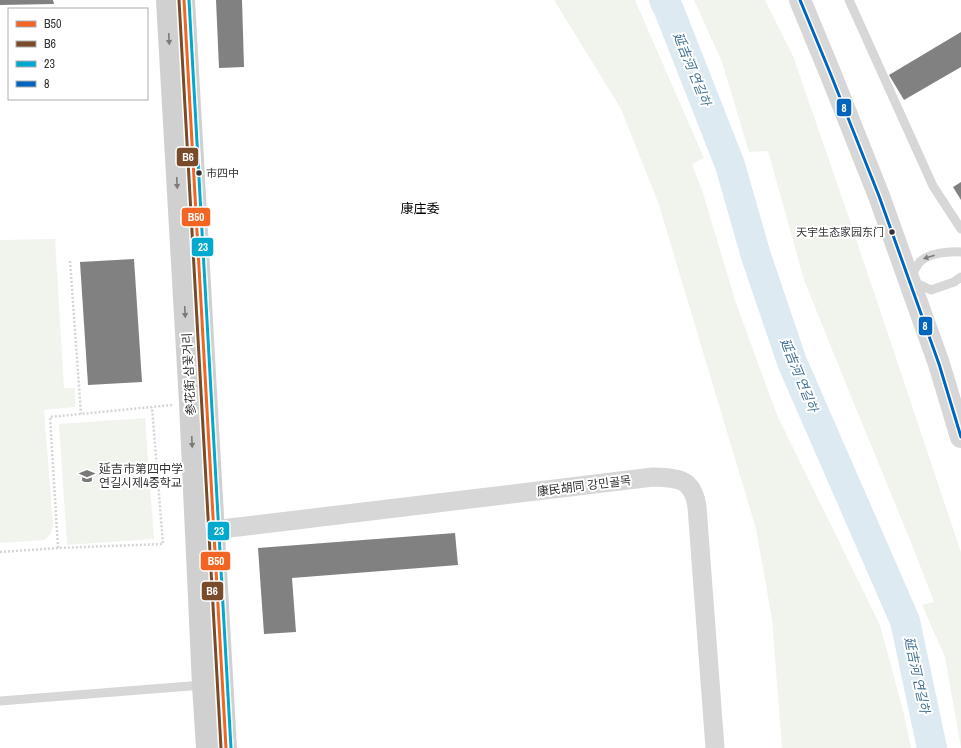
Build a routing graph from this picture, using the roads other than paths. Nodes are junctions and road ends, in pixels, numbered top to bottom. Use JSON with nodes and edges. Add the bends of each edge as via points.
{"nodes":[{"id":1,"x":167,"y":0,"type":"edge"},
{"id":2,"x":184,"y":0,"type":"edge"},
{"id":3,"x":800,"y":0,"type":"edge"},
{"id":4,"x":849,"y":0,"type":"edge"},
{"id":5,"x":961,"y":229,"type":"edge"},
{"id":6,"x":961,"y":252,"type":"edge"},
{"id":7,"x":961,"y":277,"type":"edge"},
{"id":8,"x":910,"y":280,"type":"junction"},
{"id":9,"x":961,"y":437,"type":"edge"},
{"id":10,"x":213,"y":530,"type":"junction"},
{"id":11,"x":203,"y":685,"type":"junction"},
{"id":12,"x":0,"y":701,"type":"edge"},
{"id":13,"x":0,"y":705,"type":"edge"},
{"id":14,"x":207,"y":748,"type":"edge"},
{"id":15,"x":226,"y":748,"type":"edge"},
{"id":16,"x":714,"y":748,"type":"edge"}],
"edges":[{"from":1,"to":11,"type":"main road","name":"参花街 삼꽃거리","one_way":true},
{"from":2,"to":10,"type":"main road","name":"参花街 삼꽃거리"},
{"from":3,"to":8,"type":"street"},
{"from":4,"to":5,"type":"lane","via":[[933,186]]},
{"from":6,"to":8,"type":"lane","one_way":true,"via":[[950,251],[924,258]]},
{"from":7,"to":8,"type":"lane","via":[[931,290]]},
{"from":8,"to":9,"type":"street"},
{"from":10,"to":15,"type":"main road","name":"参花街 삼꽃거리"},
{"from":10,"to":16,"type":"street","name":"康民胡同 강민골목","via":[[653,478],[681,480],[696,496]]},
{"from":11,"to":12,"type":"lane"},
{"from":11,"to":14,"type":"main road","name":"参花街 삼꽃거리"},
{"from":12,"to":13,"type":"lane"}]}
